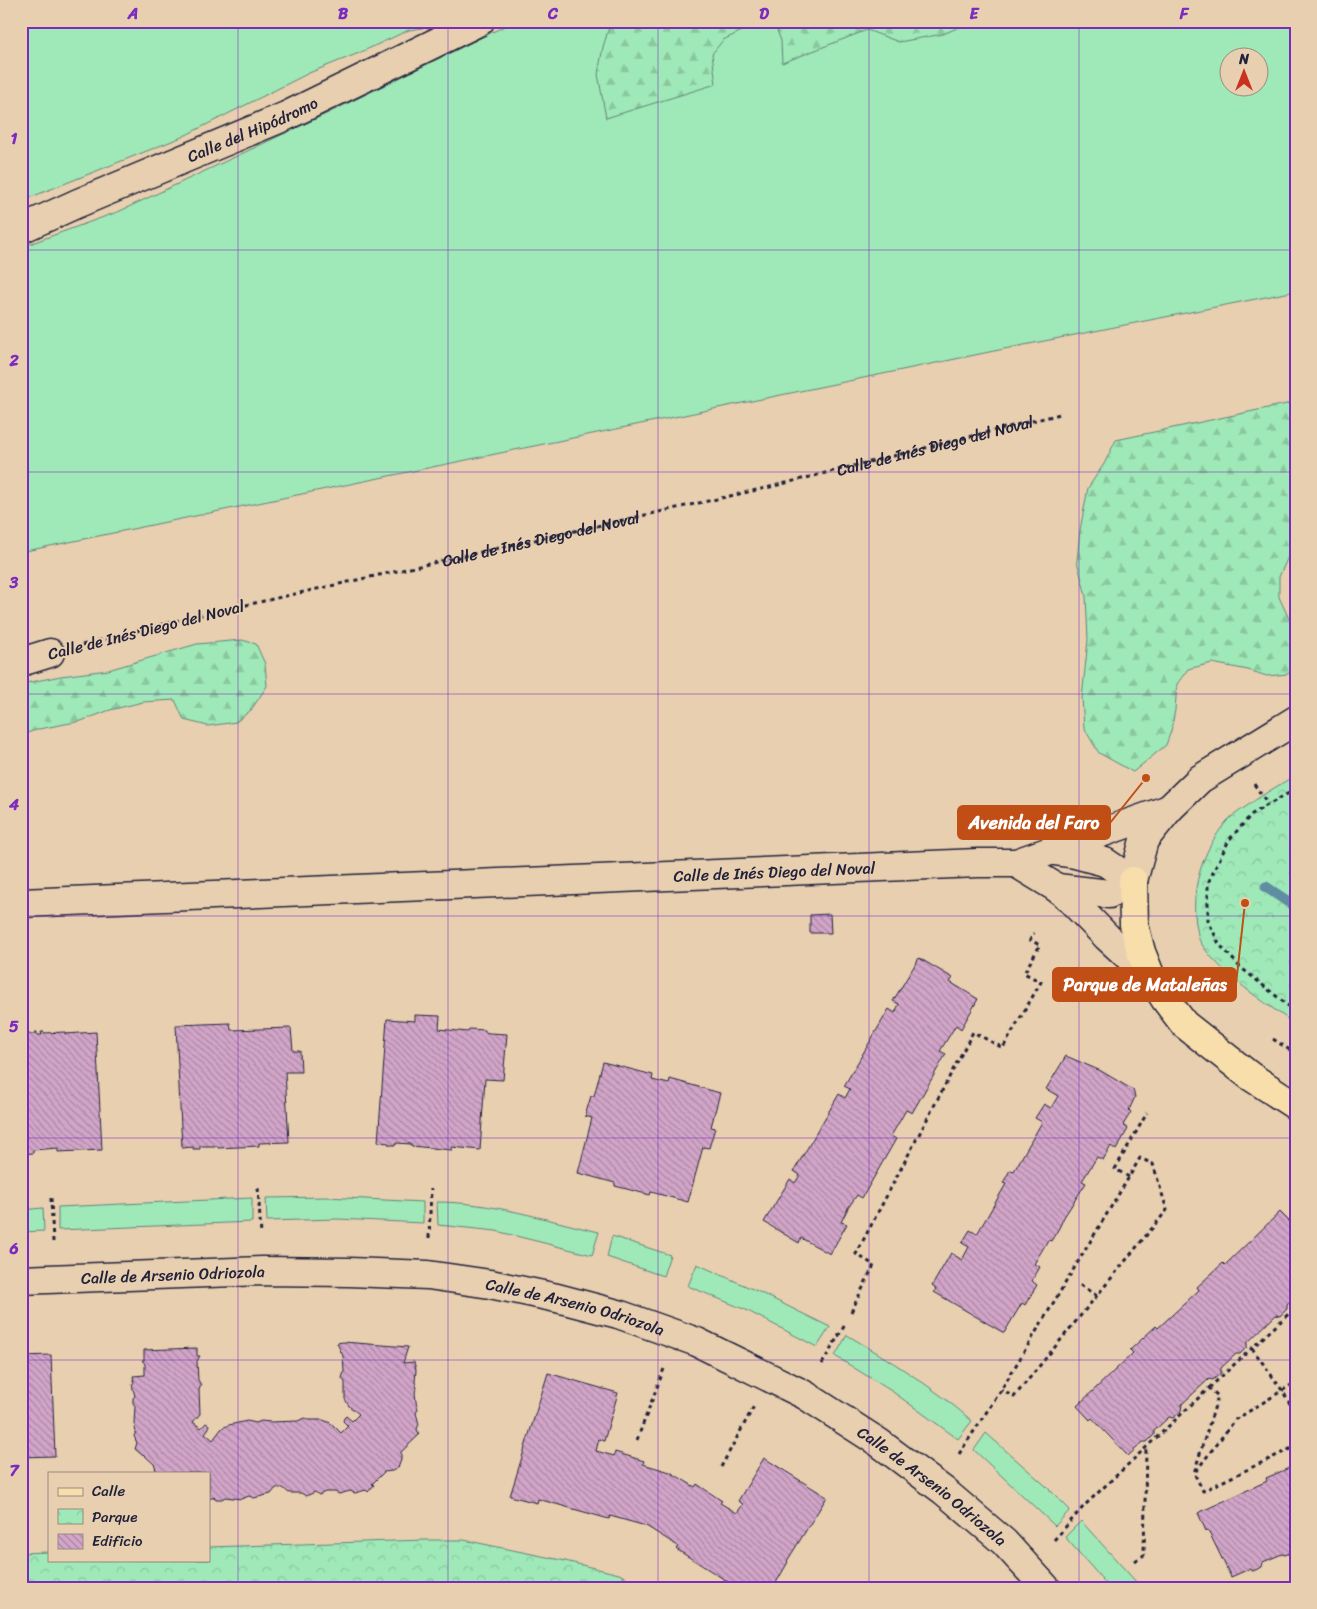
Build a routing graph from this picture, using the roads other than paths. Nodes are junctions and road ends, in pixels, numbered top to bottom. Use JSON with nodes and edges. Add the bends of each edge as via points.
{"nodes":[{"id":1,"x":480,"y":21,"type":"edge"},
{"id":2,"x":21,"y":229,"type":"edge"},
{"id":3,"x":50,"y":653,"type":"road end"},
{"id":4,"x":21,"y":662,"type":"edge"},
{"id":5,"x":1296,"y":720,"type":"edge"},
{"id":6,"x":1169,"y":809,"type":"junction"},
{"id":7,"x":1052,"y":851,"type":"junction"},
{"id":8,"x":1016,"y":863,"type":"junction"},
{"id":9,"x":1133,"y":882,"type":"junction"},
{"id":10,"x":1057,"y":888,"type":"junction"},
{"id":11,"x":21,"y":903,"type":"edge"},
{"id":12,"x":1151,"y":976,"type":"junction"},
{"id":13,"x":1296,"y":1106,"type":"edge"},
{"id":14,"x":21,"y":1280,"type":"edge"},
{"id":15,"x":1046,"y":1588,"type":"edge"}],
"edges":[{"from":1,"to":2,"type":"street","name":"Calle del Hipódromo","via":[[286,116]]},
{"from":3,"to":4,"type":"street","name":"Calle de Inés Diego del Noval"},
{"from":5,"to":6,"type":"street","via":[[1200,779]]},
{"from":6,"to":7,"type":"street","name":"Calle de Inés Diego del Noval"},
{"from":6,"to":9,"type":"street","via":[[1144,840]]},
{"from":7,"to":8,"type":"street","name":"Calle de Inés Diego del Noval"},
{"from":7,"to":9,"type":"street","name":"Calle de Inés Diego del Noval","via":[[1106,862]]},
{"from":8,"to":10,"type":"street"},
{"from":8,"to":11,"type":"street","name":"Calle de Inés Diego del Noval"},
{"from":9,"to":10,"type":"street","via":[[1109,894]]},
{"from":9,"to":12,"type":"main road","via":[[1134,925]]},
{"from":10,"to":12,"type":"street"},
{"from":12,"to":13,"type":"main road","via":[[1184,1024],[1250,1076]]},
{"from":14,"to":15,"type":"street","name":"Calle de Arsenio Odriozola","via":[[262,1271],[428,1275],[490,1284],[618,1314],[697,1342],[805,1395],[944,1490],[1004,1542]]}]}
